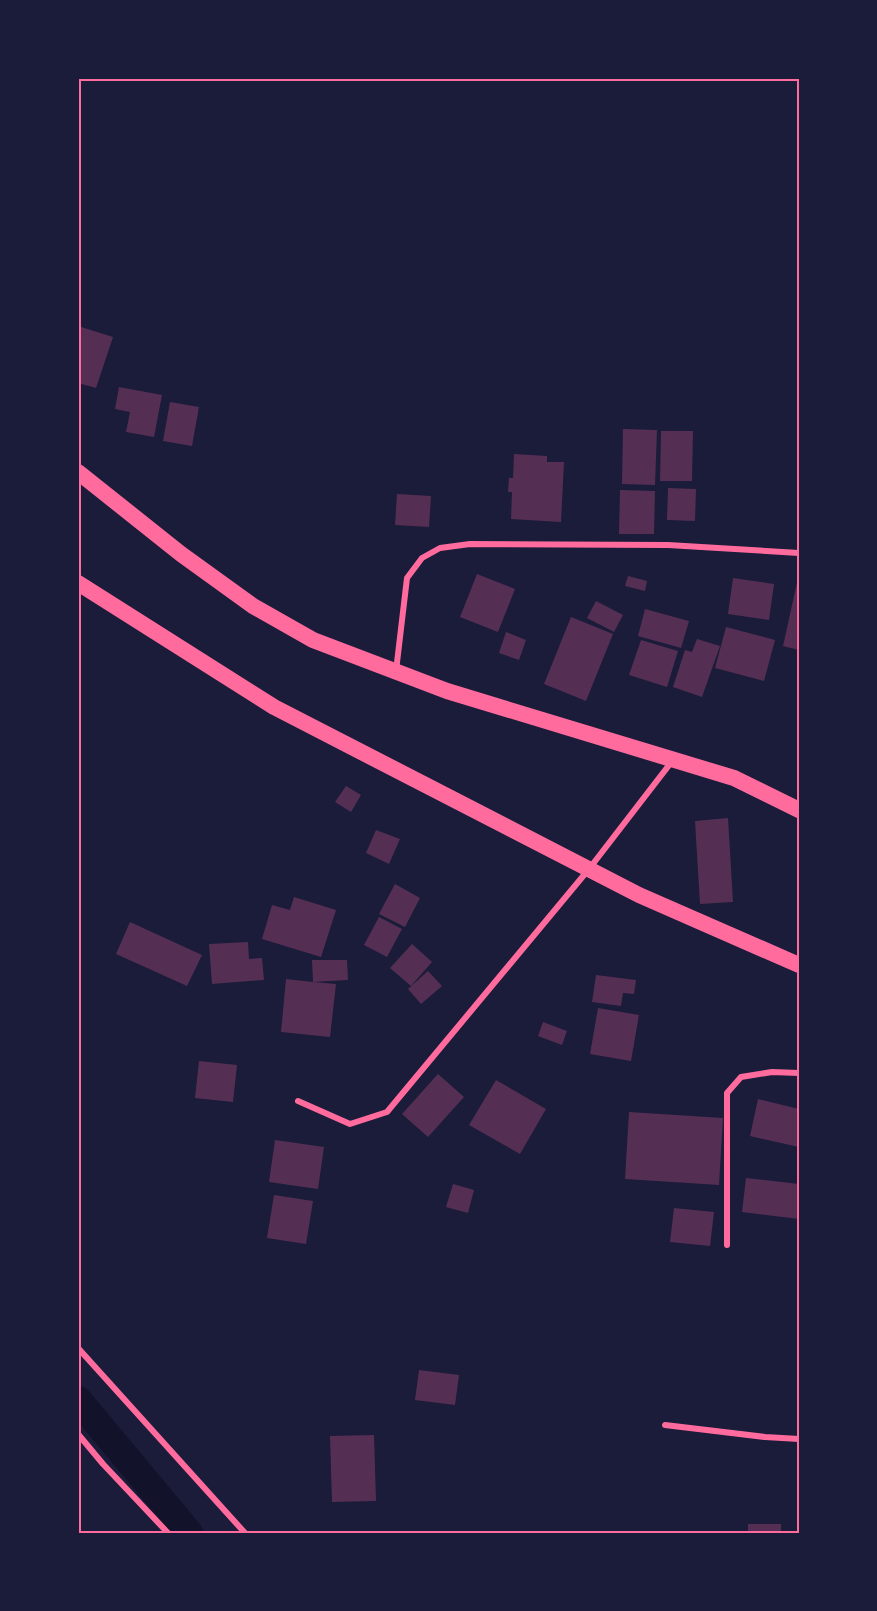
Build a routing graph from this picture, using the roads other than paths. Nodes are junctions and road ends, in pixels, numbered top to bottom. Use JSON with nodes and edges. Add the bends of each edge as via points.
{"nodes":[{"id":1,"x":78,"y":472,"type":"edge"},
{"id":2,"x":799,"y":553,"type":"edge"},
{"id":3,"x":78,"y":583,"type":"edge"},
{"id":4,"x":396,"y":671,"type":"junction"},
{"id":5,"x":673,"y":760,"type":"junction"},
{"id":6,"x":799,"y":810,"type":"edge"},
{"id":7,"x":589,"y":869,"type":"junction"},
{"id":8,"x":799,"y":965,"type":"edge"},
{"id":9,"x":799,"y":1073,"type":"edge"},
{"id":10,"x":298,"y":1101,"type":"dead end"},
{"id":11,"x":727,"y":1245,"type":"dead end"},
{"id":12,"x":78,"y":1348,"type":"edge"},
{"id":13,"x":665,"y":1425,"type":"dead end"},
{"id":14,"x":78,"y":1434,"type":"edge"},
{"id":15,"x":799,"y":1439,"type":"edge"},
{"id":16,"x":168,"y":1533,"type":"edge"},
{"id":17,"x":245,"y":1533,"type":"edge"}],
"edges":[{"from":1,"to":4,"type":"highway","via":[[253,606],[313,640]]},
{"from":2,"to":4,"type":"street","via":[[656,545],[470,544],[440,549],[422,558],[407,578]]},
{"from":3,"to":7,"type":"highway","via":[[274,707]]},
{"from":4,"to":5,"type":"highway","via":[[447,691]]},
{"from":5,"to":6,"type":"highway","via":[[734,778]]},
{"from":5,"to":7,"type":"street"},
{"from":7,"to":8,"type":"highway"},
{"from":7,"to":10,"type":"street","via":[[387,1112],[350,1124]]},
{"from":9,"to":11,"type":"street","via":[[741,1077],[727,1093]]},
{"from":12,"to":17,"type":"street"},
{"from":13,"to":15,"type":"street"},
{"from":14,"to":16,"type":"street"}]}
